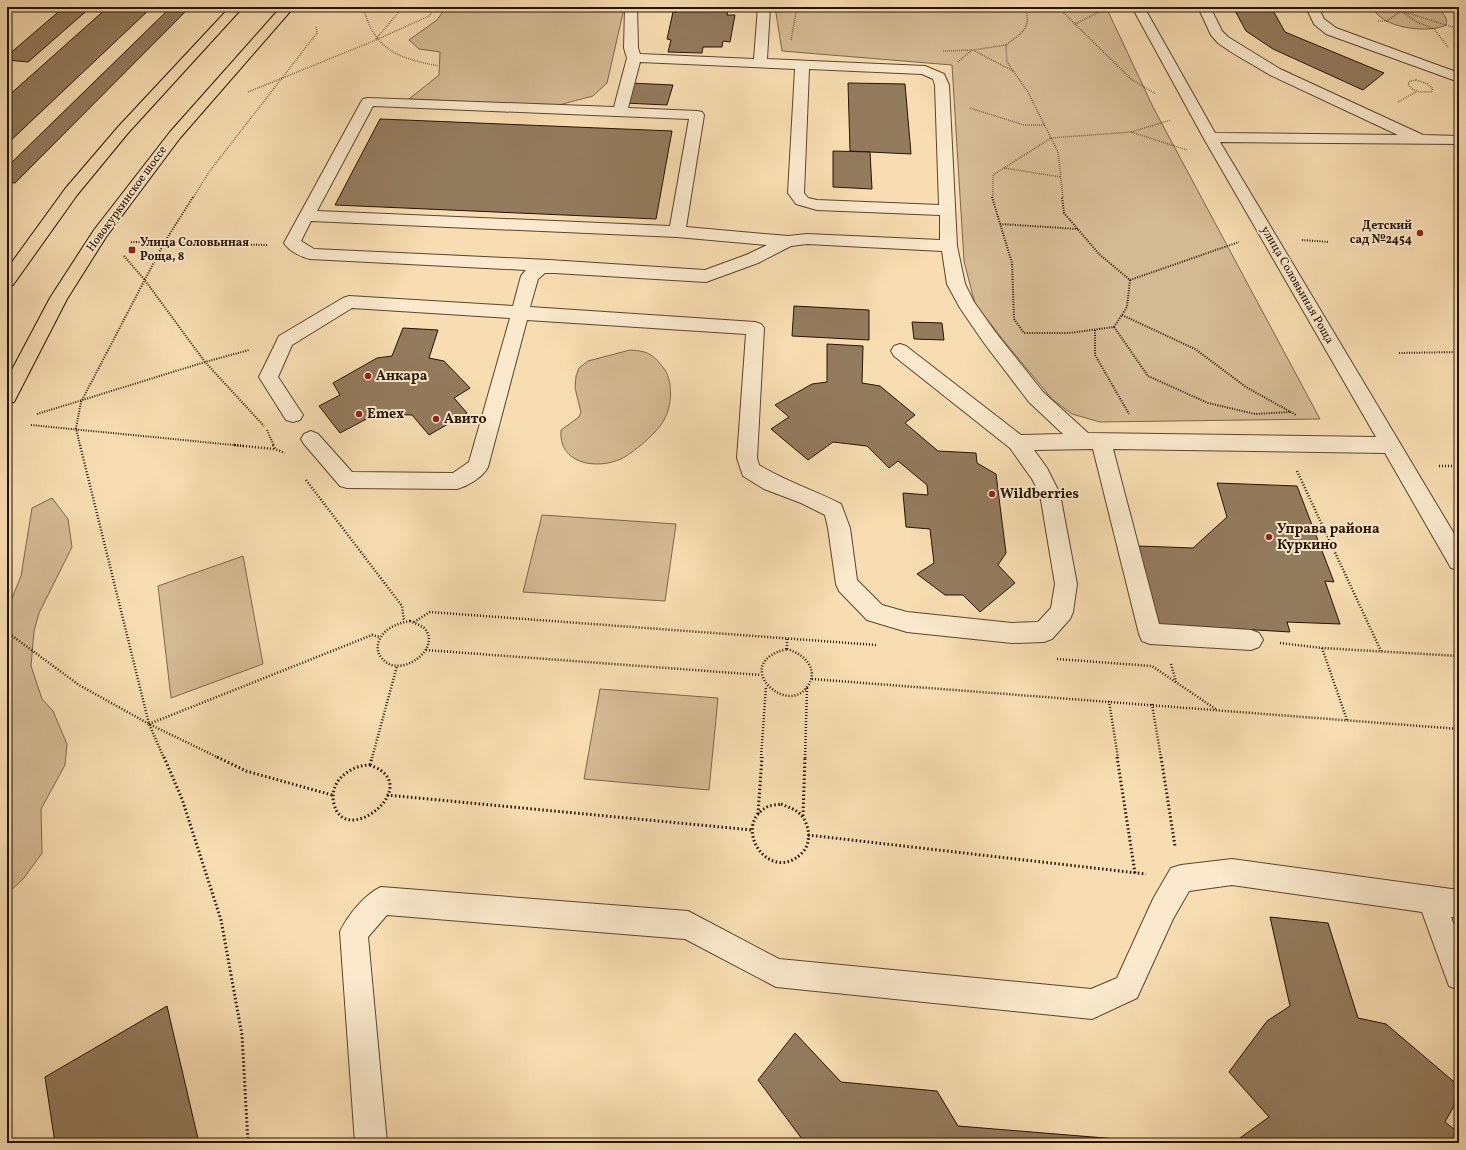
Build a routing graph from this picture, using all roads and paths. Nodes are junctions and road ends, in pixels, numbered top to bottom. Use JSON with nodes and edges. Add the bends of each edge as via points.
{"nodes":[{"id":1,"x":237,"y":7,"type":"edge"},
{"id":2,"x":288,"y":7,"type":"edge"},
{"id":3,"x":292,"y":7,"type":"edge"},
{"id":4,"x":363,"y":7,"type":"edge"},
{"id":5,"x":403,"y":7,"type":"edge"},
{"id":6,"x":436,"y":7,"type":"edge"},
{"id":7,"x":631,"y":7,"type":"edge"},
{"id":8,"x":764,"y":7,"type":"edge"},
{"id":9,"x":797,"y":7,"type":"edge"},
{"id":10,"x":1138,"y":7,"type":"edge"},
{"id":11,"x":1204,"y":7,"type":"edge"},
{"id":12,"x":1312,"y":7,"type":"edge"},
{"id":13,"x":1406,"y":7,"type":"edge"},
{"id":14,"x":1025,"y":8,"type":"edge"},
{"id":15,"x":1114,"y":8,"type":"edge"},
{"id":16,"x":1401,"y":11,"type":"junction"},
{"id":17,"x":276,"y":21,"type":"junction"},
{"id":18,"x":1387,"y":21,"type":"dead end"},
{"id":19,"x":1075,"y":24,"type":"junction"},
{"id":20,"x":316,"y":26,"type":"dead end"},
{"id":21,"x":1434,"y":29,"type":"dead end"},
{"id":22,"x":1459,"y":29,"type":"edge"},
{"id":23,"x":376,"y":40,"type":"junction"},
{"id":24,"x":1006,"y":45,"type":"junction"},
{"id":25,"x":634,"y":58,"type":"junction"},
{"id":26,"x":760,"y":63,"type":"junction"},
{"id":27,"x":796,"y":65,"type":"junction"},
{"id":28,"x":440,"y":66,"type":"dead end"},
{"id":29,"x":1014,"y":72,"type":"junction"},
{"id":30,"x":1456,"y":73,"type":"edge"},
{"id":31,"x":280,"y":79,"type":"junction"},
{"id":32,"x":247,"y":92,"type":"dead end"},
{"id":33,"x":1156,"y":94,"type":"dead end"},
{"id":34,"x":942,"y":99,"type":"junction"},
{"id":35,"x":620,"y":112,"type":"junction"},
{"id":36,"x":1171,"y":120,"type":"dead end"},
{"id":37,"x":1044,"y":125,"type":"junction"},
{"id":38,"x":1131,"y":132,"type":"junction"},
{"id":39,"x":1210,"y":137,"type":"junction"},
{"id":40,"x":1051,"y":138,"type":"junction"},
{"id":41,"x":1419,"y":139,"type":"junction"},
{"id":42,"x":1459,"y":140,"type":"edge"},
{"id":43,"x":1187,"y":150,"type":"dead end"},
{"id":44,"x":1004,"y":168,"type":"junction"},
{"id":45,"x":1061,"y":177,"type":"junction"},
{"id":46,"x":947,"y":210,"type":"junction"},
{"id":47,"x":306,"y":216,"type":"junction"},
{"id":48,"x":1000,"y":224,"type":"junction"},
{"id":49,"x":1078,"y":229,"type":"junction"},
{"id":50,"x":677,"y":232,"type":"junction"},
{"id":51,"x":131,"y":242,"type":"dead end"},
{"id":52,"x":788,"y":242,"type":"junction"},
{"id":53,"x":1239,"y":242,"type":"dead end"},
{"id":54,"x":164,"y":243,"type":"junction"},
{"id":55,"x":292,"y":243,"type":"junction"},
{"id":56,"x":949,"y":246,"type":"junction"},
{"id":57,"x":124,"y":256,"type":"dead end"},
{"id":58,"x":555,"y":267,"type":"junction"},
{"id":59,"x":144,"y":279,"type":"junction"},
{"id":60,"x":1130,"y":280,"type":"junction"},
{"id":61,"x":7,"y":281,"type":"edge"},
{"id":62,"x":520,"y":312,"type":"junction"},
{"id":63,"x":1122,"y":315,"type":"junction"},
{"id":64,"x":1114,"y":327,"type":"junction"},
{"id":65,"x":1095,"y":330,"type":"junction"},
{"id":66,"x":285,"y":341,"type":"junction"},
{"id":67,"x":900,"y":351,"type":"dead end"},
{"id":68,"x":1459,"y":352,"type":"edge"},
{"id":69,"x":1399,"y":353,"type":"dead end"},
{"id":70,"x":26,"y":362,"type":"junction"},
{"id":71,"x":205,"y":362,"type":"junction"},
{"id":72,"x":7,"y":380,"type":"edge"},
{"id":73,"x":7,"y":397,"type":"edge"},
{"id":74,"x":81,"y":402,"type":"junction"},
{"id":75,"x":1291,"y":412,"type":"junction"},
{"id":76,"x":37,"y":414,"type":"dead end"},
{"id":77,"x":292,"y":415,"type":"dead end"},
{"id":78,"x":1298,"y":416,"type":"dead end"},
{"id":79,"x":31,"y":425,"type":"dead end"},
{"id":80,"x":76,"y":428,"type":"junction"},
{"id":81,"x":311,"y":439,"type":"dead end"},
{"id":82,"x":1092,"y":441,"type":"junction"},
{"id":83,"x":1145,"y":442,"type":"junction"},
{"id":84,"x":1017,"y":443,"type":"junction"},
{"id":85,"x":1285,"y":444,"type":"junction"},
{"id":86,"x":1391,"y":445,"type":"junction"},
{"id":87,"x":275,"y":449,"type":"junction"},
{"id":88,"x":290,"y":459,"type":"dead end"},
{"id":89,"x":1439,"y":466,"type":"dead end"},
{"id":90,"x":1459,"y":466,"type":"edge"},
{"id":91,"x":304,"y":477,"type":"dead end"},
{"id":92,"x":1459,"y":561,"type":"edge"},
{"id":93,"x":404,"y":621,"type":"junction"},
{"id":94,"x":414,"y":622,"type":"junction"},
{"id":95,"x":7,"y":632,"type":"edge"},
{"id":96,"x":380,"y":637,"type":"junction"},
{"id":97,"x":787,"y":639,"type":"junction"},
{"id":98,"x":1252,"y":640,"type":"joint"},
{"id":99,"x":882,"y":646,"type":"dead end"},
{"id":100,"x":1322,"y":648,"type":"junction"},
{"id":101,"x":787,"y":649,"type":"junction"},
{"id":102,"x":426,"y":650,"type":"junction"},
{"id":103,"x":1381,"y":652,"type":"junction"},
{"id":104,"x":1459,"y":656,"type":"edge"},
{"id":105,"x":1049,"y":658,"type":"dead end"},
{"id":106,"x":397,"y":666,"type":"junction"},
{"id":107,"x":761,"y":675,"type":"junction"},
{"id":108,"x":812,"y":679,"type":"junction"},
{"id":109,"x":766,"y":686,"type":"junction"},
{"id":110,"x":807,"y":688,"type":"junction"},
{"id":111,"x":1109,"y":701,"type":"junction"},
{"id":112,"x":1152,"y":704,"type":"junction"},
{"id":113,"x":1217,"y":710,"type":"junction"},
{"id":114,"x":1347,"y":720,"type":"junction"},
{"id":115,"x":149,"y":724,"type":"junction"},
{"id":116,"x":1459,"y":729,"type":"edge"},
{"id":117,"x":370,"y":764,"type":"junction"},
{"id":118,"x":332,"y":795,"type":"junction"},
{"id":119,"x":387,"y":796,"type":"junction"},
{"id":120,"x":758,"y":814,"type":"junction"},
{"id":121,"x":803,"y":816,"type":"junction"},
{"id":122,"x":752,"y":830,"type":"junction"},
{"id":123,"x":808,"y":835,"type":"junction"},
{"id":124,"x":1135,"y":873,"type":"junction"},
{"id":125,"x":1180,"y":878,"type":"junction"},
{"id":126,"x":1431,"y":900,"type":"junction"},
{"id":127,"x":1459,"y":904,"type":"edge"},
{"id":128,"x":1459,"y":976,"type":"edge"},
{"id":129,"x":248,"y":1143,"type":"edge"},
{"id":130,"x":371,"y":1143,"type":"edge"}],
"edges":[{"from":1,"to":61,"type":"main road","via":[[123,130],[71,192]]},
{"from":2,"to":17,"type":"main road","name":"Новокуркинское шоссе"},
{"from":3,"to":17,"type":"main road","name":"Новокуркинское шоссе"},
{"from":4,"to":23,"type":"path","via":[[369,29]]},
{"from":5,"to":23,"type":"path"},
{"from":6,"to":23,"type":"path","via":[[429,16]]},
{"from":7,"to":25,"type":"street","via":[[631,48]]},
{"from":8,"to":26,"type":"street"},
{"from":9,"to":27,"type":"path","via":[[790,46]]},
{"from":10,"to":39,"type":"street","name":"улица Соловьиная Роща"},
{"from":11,"to":41,"type":"street","via":[[1216,32],[1236,49],[1275,72]]},
{"from":12,"to":30,"type":"street","via":[[1319,21],[1331,31]]},
{"from":13,"to":16,"type":"path"},
{"from":14,"to":19,"type":"path","via":[[1038,7],[1062,11]]},
{"from":14,"to":24,"type":"path","via":[[1029,17],[1025,31]]},
{"from":15,"to":19,"type":"path"},
{"from":16,"to":18,"type":"path"},
{"from":16,"to":21,"type":"path"},
{"from":16,"to":22,"type":"path"},
{"from":17,"to":70,"type":"main road","name":"Новокуркинское шоссе","via":[[175,135],[100,234],[59,298]]},
{"from":19,"to":33,"type":"path","via":[[1131,79]]},
{"from":20,"to":31,"type":"path","via":[[318,33]]},
{"from":23,"to":28,"type":"path","via":[[397,54]]},
{"from":23,"to":31,"type":"path"},
{"from":24,"to":29,"type":"path","via":[[1007,62]]},
{"from":24,"to":29,"type":"path","via":[[973,50]]},
{"from":25,"to":26,"type":"street"},
{"from":25,"to":35,"type":"street"},
{"from":26,"to":27,"type":"street"},
{"from":27,"to":34,"type":"street","via":[[925,70],[939,77]]},
{"from":27,"to":46,"type":"street","via":[[796,193],[802,201],[817,205]]},
{"from":29,"to":37,"type":"path","via":[[1028,92]]},
{"from":31,"to":32,"type":"path"},
{"from":31,"to":54,"type":"path","via":[[209,172]]},
{"from":34,"to":37,"type":"path","via":[[1024,125]]},
{"from":34,"to":46,"type":"street"},
{"from":35,"to":47,"type":"street","via":[[368,102]]},
{"from":35,"to":50,"type":"street","via":[[697,115]]},
{"from":36,"to":38,"type":"path"},
{"from":37,"to":40,"type":"path"},
{"from":38,"to":40,"type":"path"},
{"from":38,"to":43,"type":"path"},
{"from":39,"to":41,"type":"street"},
{"from":39,"to":86,"type":"street","name":"улица Соловьиная Роща"},
{"from":40,"to":44,"type":"path"},
{"from":40,"to":45,"type":"path","via":[[1058,152]]},
{"from":41,"to":42,"type":"street"},
{"from":44,"to":45,"type":"path"},
{"from":44,"to":48,"type":"path","via":[[993,175],[992,196]]},
{"from":45,"to":49,"type":"path","via":[[1064,212]]},
{"from":46,"to":56,"type":"street"},
{"from":47,"to":50,"type":"street"},
{"from":47,"to":55,"type":"street"},
{"from":48,"to":49,"type":"path"},
{"from":48,"to":65,"type":"path","via":[[1012,263],[1014,319],[1024,333]]},
{"from":49,"to":60,"type":"path","via":[[1099,254]]},
{"from":50,"to":52,"type":"street"},
{"from":51,"to":54,"type":"path"},
{"from":52,"to":56,"type":"street","via":[[807,239]]},
{"from":52,"to":58,"type":"street","via":[[706,276]]},
{"from":53,"to":60,"type":"path"},
{"from":54,"to":55,"type":"path"},
{"from":54,"to":59,"type":"path"},
{"from":55,"to":58,"type":"street","via":[[310,254]]},
{"from":56,"to":82,"type":"street","via":[[956,284],[986,333],[1036,397]]},
{"from":57,"to":59,"type":"path"},
{"from":58,"to":62,"type":"street","via":[[541,268],[530,276]]},
{"from":59,"to":71,"type":"path"},
{"from":59,"to":74,"type":"path"},
{"from":60,"to":63,"type":"path","via":[[1127,307]]},
{"from":62,"to":66,"type":"street","via":[[349,302]]},
{"from":62,"to":81,"type":"street","via":[[478,467],[457,481],[347,480]]},
{"from":62,"to":84,"type":"street","via":[[755,328],[747,458],[750,470],[771,483],[834,510],[847,584],[875,613],[907,622],[1012,633],[1044,632],[1062,612],[1066,584],[1050,494],[1040,474]]},
{"from":63,"to":64,"type":"path"},
{"from":63,"to":75,"type":"path","via":[[1195,349],[1246,387]]},
{"from":64,"to":65,"type":"path"},
{"from":64,"to":75,"type":"path","via":[[1148,376],[1208,403],[1255,414]]},
{"from":65,"to":83,"type":"path","via":[[1095,355]]},
{"from":66,"to":71,"type":"path"},
{"from":66,"to":77,"type":"street","via":[[268,377]]},
{"from":67,"to":84,"type":"street"},
{"from":68,"to":69,"type":"path"},
{"from":70,"to":72,"type":"main road"},
{"from":70,"to":73,"type":"main road","name":"Новокуркинское шоссе"},
{"from":71,"to":74,"type":"path"},
{"from":71,"to":87,"type":"path","via":[[266,428]]},
{"from":74,"to":76,"type":"path"},
{"from":74,"to":80,"type":"path"},
{"from":75,"to":78,"type":"path"},
{"from":79,"to":80,"type":"path"},
{"from":80,"to":87,"type":"path"},
{"from":80,"to":115,"type":"path"},
{"from":82,"to":83,"type":"street"},
{"from":82,"to":84,"type":"street"},
{"from":82,"to":98,"type":"street","via":[[1150,634]]},
{"from":83,"to":85,"type":"street"},
{"from":85,"to":86,"type":"street"},
{"from":85,"to":103,"type":"path"},
{"from":86,"to":92,"type":"street","name":"улица Соловьиная Роща"},
{"from":87,"to":88,"type":"path","via":[[285,453]]},
{"from":89,"to":90,"type":"path"},
{"from":91,"to":93,"type":"path","via":[[402,606]]},
{"from":93,"to":94,"type":"path"},
{"from":93,"to":96,"type":"path","via":[[388,628]]},
{"from":94,"to":97,"type":"path","via":[[430,612]]},
{"from":94,"to":102,"type":"path","via":[[427,630],[429,639]]},
{"from":95,"to":115,"type":"path","via":[[79,685]]},
{"from":96,"to":106,"type":"path","via":[[377,647],[379,657],[386,664]]},
{"from":96,"to":115,"type":"path","via":[[372,635]]},
{"from":97,"to":99,"type":"path"},
{"from":97,"to":101,"type":"path"},
{"from":98,"to":100,"type":"path"},
{"from":100,"to":103,"type":"path"},
{"from":100,"to":114,"type":"path"},
{"from":101,"to":107,"type":"path","via":[[778,650],[768,656]]},
{"from":101,"to":108,"type":"path","via":[[804,655],[810,662],[813,670]]},
{"from":102,"to":106,"type":"path","via":[[419,659],[408,665]]},
{"from":102,"to":107,"type":"path"},
{"from":103,"to":104,"type":"path"},
{"from":105,"to":113,"type":"path","via":[[1152,666]]},
{"from":106,"to":117,"type":"path"},
{"from":107,"to":109,"type":"path"},
{"from":108,"to":110,"type":"path"},
{"from":108,"to":111,"type":"path"},
{"from":109,"to":110,"type":"path","via":[[775,693],[787,696],[798,694]]},
{"from":109,"to":120,"type":"path"},
{"from":110,"to":121,"type":"path"},
{"from":111,"to":112,"type":"path"},
{"from":111,"to":124,"type":"path"},
{"from":112,"to":113,"type":"path"},
{"from":112,"to":125,"type":"path"},
{"from":113,"to":114,"type":"path"},
{"from":114,"to":116,"type":"path"},
{"from":115,"to":118,"type":"path","via":[[246,771]]},
{"from":115,"to":129,"type":"path","via":[[182,799],[221,920],[242,1035]]},
{"from":117,"to":118,"type":"path","via":[[358,766],[346,773],[336,783]]},
{"from":117,"to":119,"type":"path","via":[[381,768],[388,777],[390,788]]},
{"from":118,"to":119,"type":"path","via":[[334,807],[340,816],[351,820],[364,819],[377,812]]},
{"from":119,"to":122,"type":"path"},
{"from":120,"to":121,"type":"path","via":[[768,806],[781,804],[793,808]]},
{"from":120,"to":122,"type":"path"},
{"from":121,"to":123,"type":"path"},
{"from":122,"to":123,"type":"path","via":[[757,851],[767,860],[780,863],[792,861],[803,853]]},
{"from":123,"to":124,"type":"path"},
{"from":124,"to":125,"type":"path"},
{"from":125,"to":126,"type":"street","via":[[1232,872]]},
{"from":125,"to":130,"type":"street","via":[[1127,988],[1092,1004],[776,973],[688,925],[380,902],[354,932]]},
{"from":126,"to":127,"type":"street"},
{"from":126,"to":128,"type":"street"}]}
